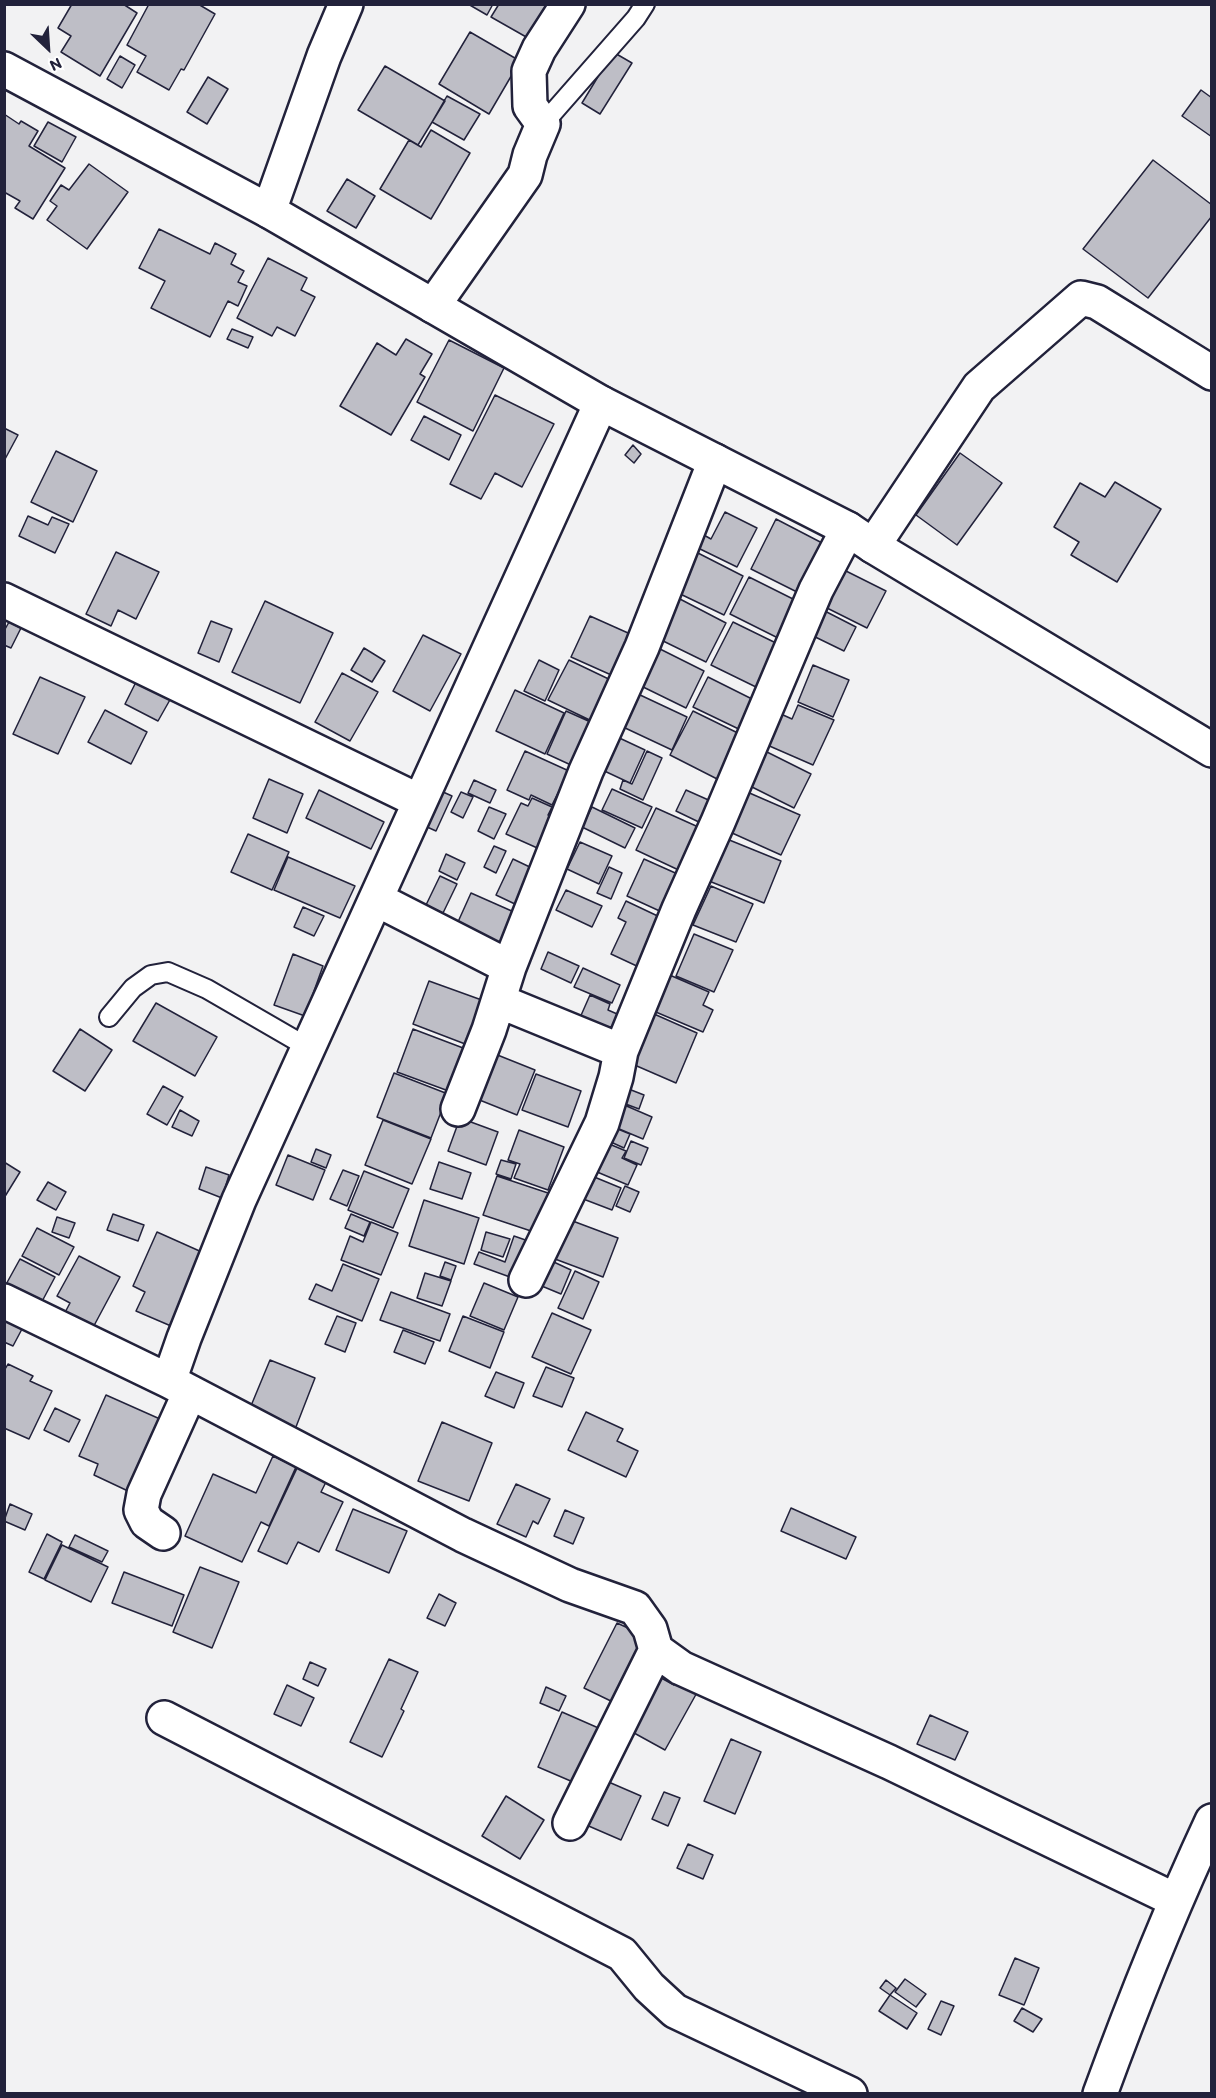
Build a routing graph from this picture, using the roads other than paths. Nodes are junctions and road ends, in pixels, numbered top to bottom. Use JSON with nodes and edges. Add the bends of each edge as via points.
{"nodes":[{"id":1,"x":345,"y":4,"type":"edge"},
{"id":2,"x":568,"y":4,"type":"edge"},
{"id":3,"x":645,"y":4,"type":"edge"},
{"id":4,"x":4,"y":69,"type":"edge"},
{"id":5,"x":543,"y":124,"type":"junction"},
{"id":6,"x":269,"y":211,"type":"junction"},
{"id":7,"x":433,"y":306,"type":"junction"},
{"id":8,"x":1212,"y":373,"type":"edge"},
{"id":9,"x":601,"y":403,"type":"junction"},
{"id":10,"x":715,"y":461,"type":"junction"},
{"id":11,"x":860,"y":537,"type":"junction"},
{"id":12,"x":4,"y":600,"type":"edge"},
{"id":13,"x":1212,"y":750,"type":"edge"},
{"id":14,"x":419,"y":801,"type":"junction"},
{"id":15,"x":376,"y":899,"type":"junction"},
{"id":16,"x":509,"y":967,"type":"junction"},
{"id":17,"x":499,"y":1001,"type":"junction"},
{"id":18,"x":109,"y":1017,"type":"dead end"},
{"id":19,"x":309,"y":1048,"type":"junction"},
{"id":20,"x":621,"y":1051,"type":"junction"},
{"id":21,"x":458,"y":1109,"type":"dead end"},
{"id":22,"x":526,"y":1280,"type":"dead end"},
{"id":23,"x":4,"y":1301,"type":"edge"},
{"id":24,"x":180,"y":1387,"type":"junction"},
{"id":25,"x":163,"y":1533,"type":"dead end"},
{"id":26,"x":656,"y":1650,"type":"junction"},
{"id":27,"x":164,"y":1718,"type":"dead end"},
{"id":28,"x":1212,"y":1821,"type":"edge"},
{"id":29,"x":570,"y":1823,"type":"dead end"},
{"id":30,"x":1175,"y":1900,"type":"junction"},
{"id":31,"x":850,"y":2094,"type":"edge"},
{"id":32,"x":1100,"y":2094,"type":"edge"}],
"edges":[{"from":1,"to":6,"type":"street"},
{"from":2,"to":5,"type":"street","via":[[529,71],[530,106]]},
{"from":3,"to":5,"type":"lane"},
{"from":4,"to":6,"type":"street"},
{"from":5,"to":7,"type":"street","via":[[525,175]]},
{"from":6,"to":7,"type":"street"},
{"from":7,"to":9,"type":"street"},
{"from":8,"to":11,"type":"street","via":[[1097,302],[1081,298],[979,387]]},
{"from":9,"to":10,"type":"street"},
{"from":9,"to":14,"type":"street"},
{"from":10,"to":11,"type":"street"},
{"from":10,"to":16,"type":"street"},
{"from":11,"to":13,"type":"street"},
{"from":11,"to":20,"type":"street","via":[[816,590]]},
{"from":12,"to":14,"type":"street"},
{"from":14,"to":15,"type":"street"},
{"from":15,"to":16,"type":"street"},
{"from":15,"to":19,"type":"street"},
{"from":16,"to":17,"type":"street"},
{"from":17,"to":20,"type":"street"},
{"from":17,"to":21,"type":"street"},
{"from":18,"to":19,"type":"lane","via":[[133,988],[151,975],[168,972],[207,989]]},
{"from":19,"to":24,"type":"street","via":[[239,1200],[184,1338]]},
{"from":20,"to":22,"type":"street","via":[[602,1123]]},
{"from":23,"to":24,"type":"street"},
{"from":24,"to":25,"type":"street","via":[[141,1510],[147,1522]]},
{"from":24,"to":26,"type":"street","via":[[463,1535],[570,1585],[635,1608],[650,1629]]},
{"from":26,"to":29,"type":"street"},
{"from":26,"to":30,"type":"street","via":[[681,1668],[889,1762]]},
{"from":27,"to":31,"type":"street","via":[[622,1954],[675,2010]]},
{"from":28,"to":30,"type":"street"},
{"from":30,"to":32,"type":"street"}]}
